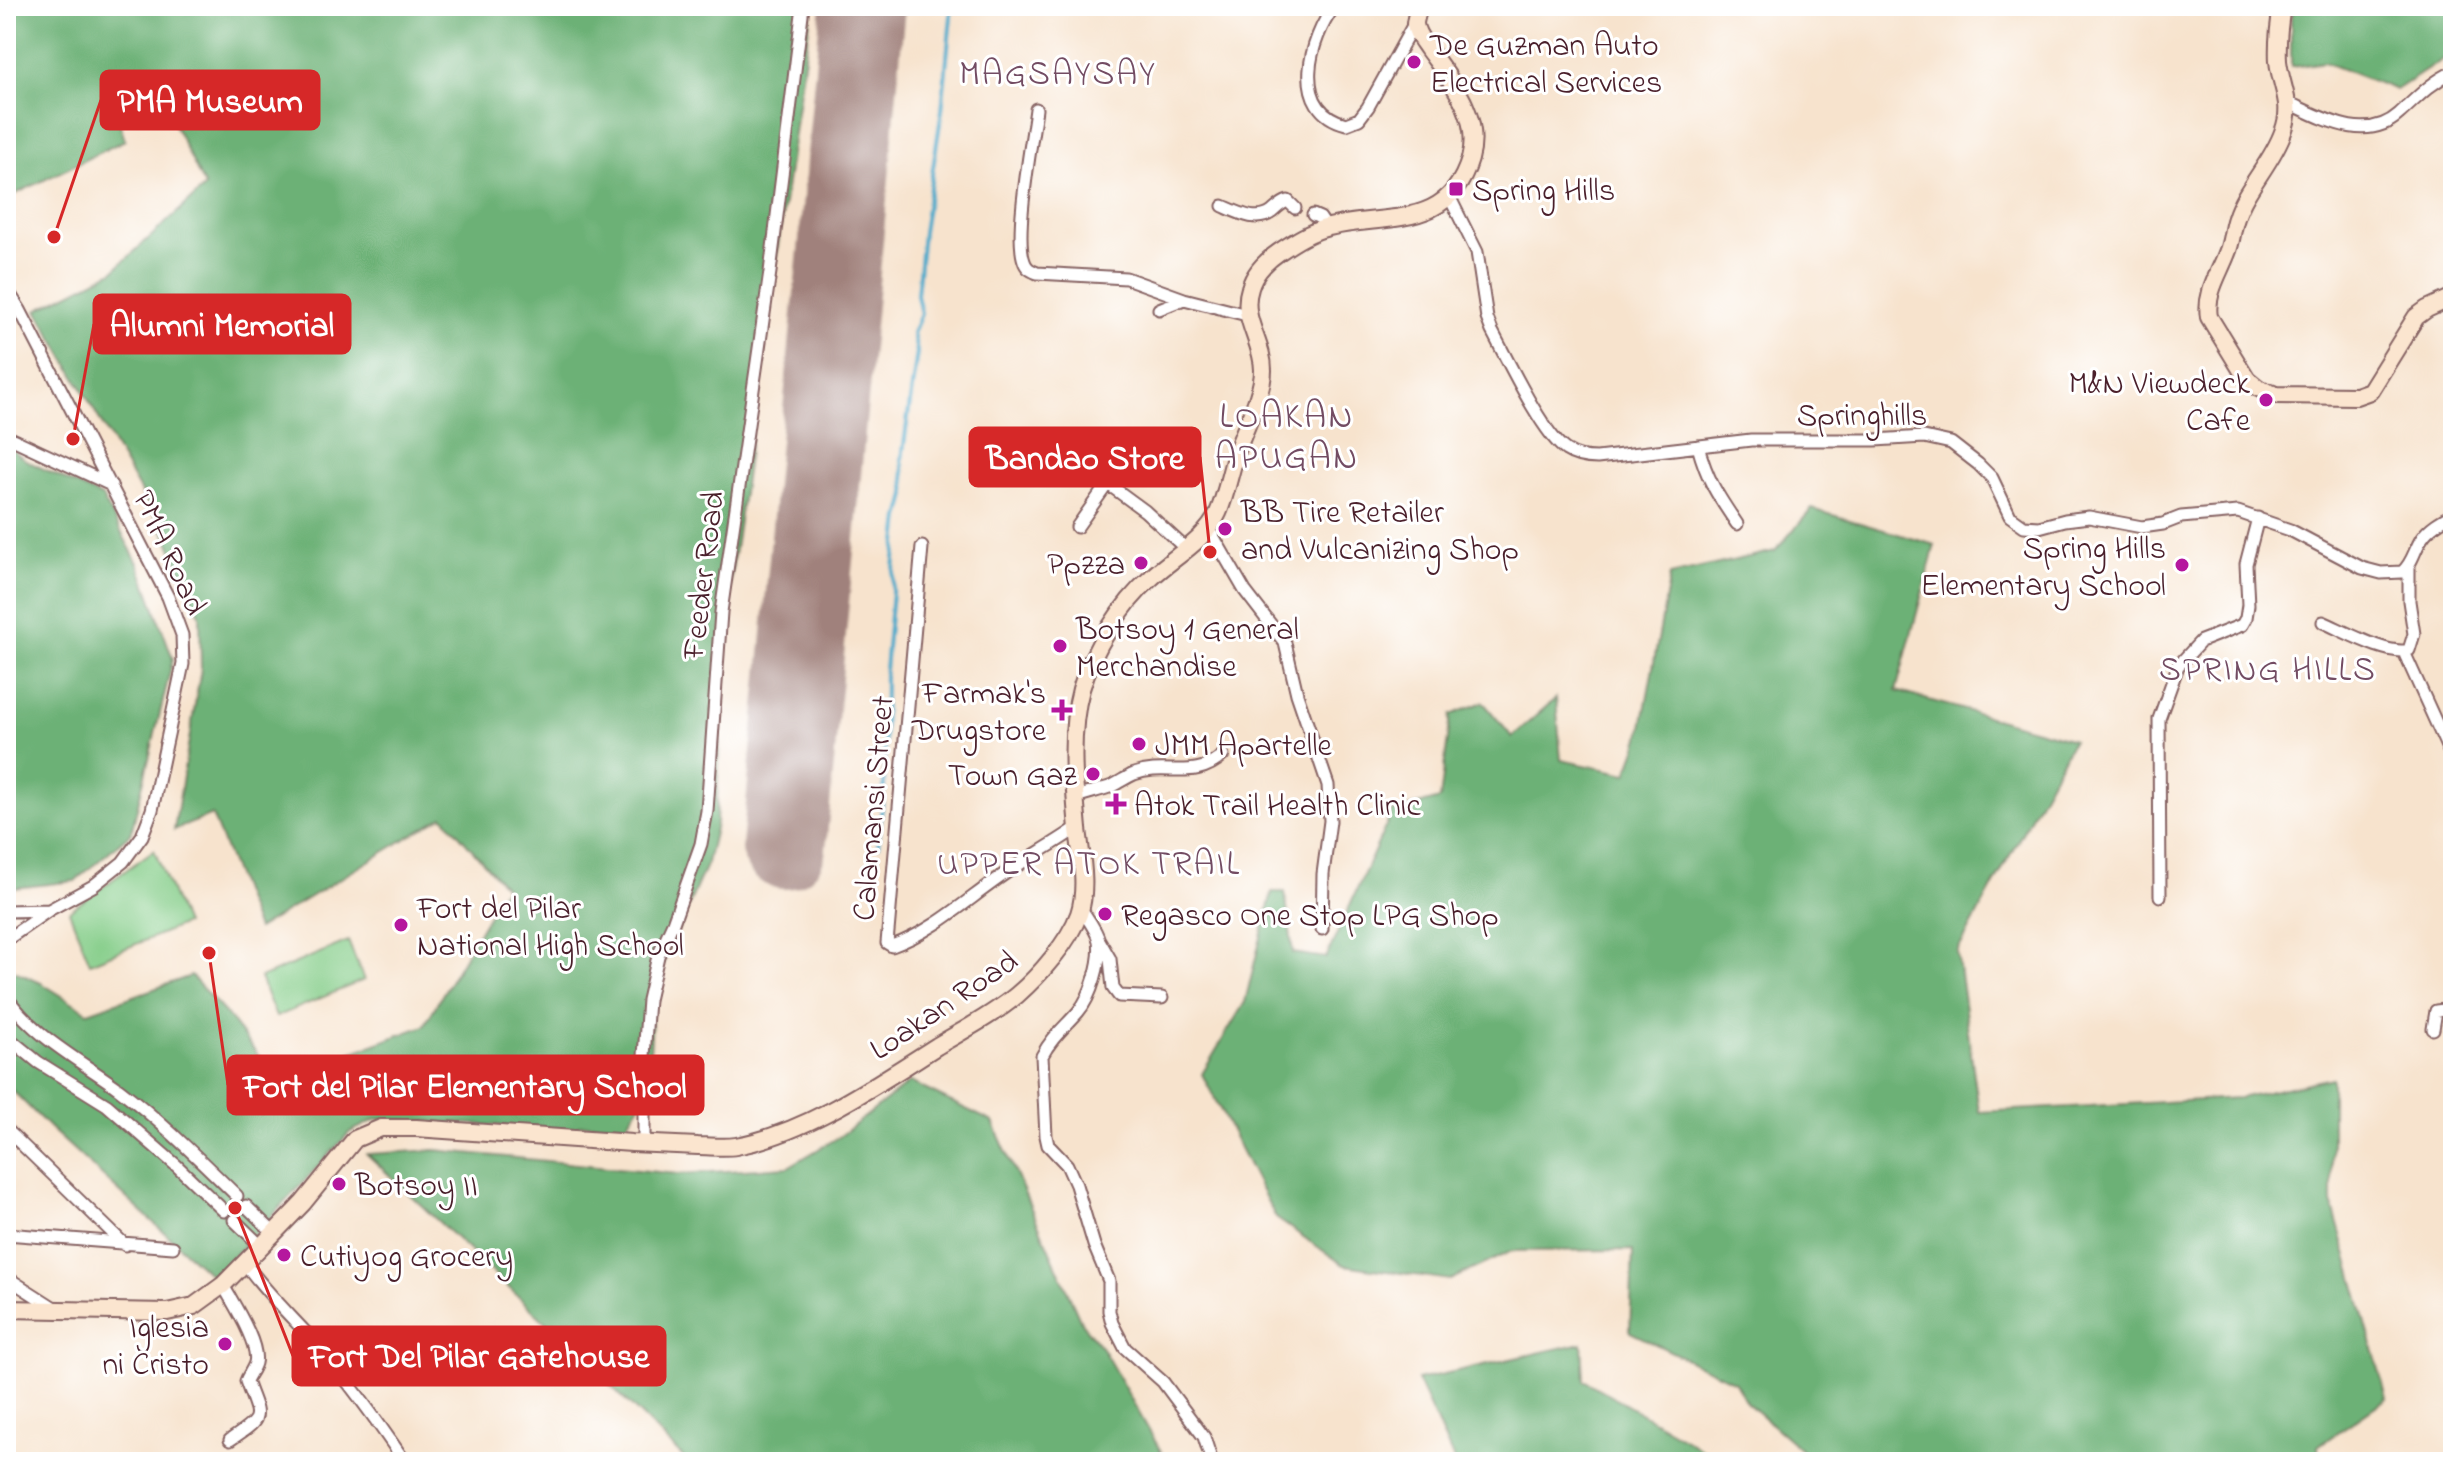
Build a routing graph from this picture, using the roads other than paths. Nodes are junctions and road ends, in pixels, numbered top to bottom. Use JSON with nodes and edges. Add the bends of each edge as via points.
{"nodes":[{"id":1,"x":803,"y":6,"type":"edge"},
{"id":2,"x":1335,"y":6,"type":"edge"},
{"id":3,"x":2282,"y":6,"type":"edge"},
{"id":4,"x":1417,"y":14,"type":"edge"},
{"id":5,"x":2453,"y":72,"type":"edge"},
{"id":6,"x":2289,"y":103,"type":"junction"},
{"id":7,"x":1036,"y":109,"type":"dead end"},
{"id":8,"x":1449,"y":196,"type":"junction"},
{"id":9,"x":1223,"y":206,"type":"dead end"},
{"id":10,"x":1295,"y":208,"type":"dead end"},
{"id":11,"x":6,"y":288,"type":"edge"},
{"id":12,"x":2453,"y":297,"type":"edge"},
{"id":13,"x":1184,"y":299,"type":"junction"},
{"id":14,"x":1159,"y":309,"type":"dead end"},
{"id":15,"x":1247,"y":315,"type":"junction"},
{"id":16,"x":6,"y":436,"type":"edge"},
{"id":17,"x":1698,"y":446,"type":"junction"},
{"id":18,"x":1096,"y":475,"type":"dead end"},
{"id":19,"x":1108,"y":483,"type":"junction"},
{"id":20,"x":112,"y":486,"type":"junction"},
{"id":21,"x":2453,"y":514,"type":"edge"},
{"id":22,"x":2258,"y":518,"type":"junction"},
{"id":23,"x":1737,"y":524,"type":"dead end"},
{"id":24,"x":1077,"y":527,"type":"dead end"},
{"id":25,"x":1209,"y":529,"type":"junction"},
{"id":26,"x":922,"y":547,"type":"dead end"},
{"id":27,"x":1185,"y":548,"type":"junction"},
{"id":28,"x":2409,"y":566,"type":"junction"},
{"id":29,"x":2323,"y":622,"type":"dead end"},
{"id":30,"x":2404,"y":652,"type":"junction"},
{"id":31,"x":1223,"y":755,"type":"dead end"},
{"id":32,"x":2453,"y":760,"type":"edge"},
{"id":33,"x":1076,"y":797,"type":"junction"},
{"id":34,"x":1078,"y":827,"type":"junction"},
{"id":35,"x":2160,"y":896,"type":"dead end"},
{"id":36,"x":1080,"y":907,"type":"junction"},
{"id":37,"x":49,"y":910,"type":"junction"},
{"id":38,"x":6,"y":911,"type":"edge"},
{"id":39,"x":1322,"y":929,"type":"dead end"},
{"id":40,"x":1099,"y":939,"type":"junction"},
{"id":41,"x":6,"y":940,"type":"edge"},
{"id":42,"x":6,"y":996,"type":"edge"},
{"id":43,"x":1162,"y":998,"type":"dead end"},
{"id":44,"x":2453,"y":1009,"type":"edge"},
{"id":45,"x":2433,"y":1029,"type":"dead end"},
{"id":46,"x":6,"y":1036,"type":"edge"},
{"id":47,"x":6,"y":1129,"type":"edge"},
{"id":48,"x":644,"y":1144,"type":"junction"},
{"id":49,"x":202,"y":1162,"type":"junction"},
{"id":50,"x":189,"y":1177,"type":"junction"},
{"id":51,"x":237,"y":1196,"type":"dead end"},
{"id":52,"x":246,"y":1206,"type":"dead end"},
{"id":53,"x":224,"y":1211,"type":"dead end"},
{"id":54,"x":234,"y":1220,"type":"dead end"},
{"id":55,"x":274,"y":1233,"type":"junction"},
{"id":56,"x":6,"y":1234,"type":"edge"},
{"id":57,"x":125,"y":1245,"type":"junction"},
{"id":58,"x":261,"y":1246,"type":"junction"},
{"id":59,"x":173,"y":1247,"type":"dead end"},
{"id":60,"x":245,"y":1263,"type":"junction"},
{"id":61,"x":6,"y":1277,"type":"edge"},
{"id":62,"x":223,"y":1285,"type":"junction"},
{"id":63,"x":6,"y":1309,"type":"edge"},
{"id":64,"x":59,"y":1310,"type":"junction"},
{"id":65,"x":230,"y":1440,"type":"dead end"},
{"id":66,"x":405,"y":1462,"type":"edge"},
{"id":67,"x":1212,"y":1462,"type":"edge"}],
"edges":[{"from":1,"to":48,"type":"street","name":"Feeder Road","via":[[721,612],[707,811],[701,844],[658,956],[648,1000]]},
{"from":2,"to":4,"type":"street","via":[[1320,31],[1309,75],[1318,106],[1326,116],[1346,124],[1368,107]]},
{"from":3,"to":6,"type":"main road","via":[[2278,58]]},
{"from":4,"to":8,"type":"main road","via":[[1418,36],[1466,106],[1473,127],[1470,160]]},
{"from":5,"to":6,"type":"street","via":[[2392,120],[2365,128],[2344,126]]},
{"from":6,"to":12,"type":"main road","via":[[2285,130],[2236,218],[2208,302],[2209,317],[2247,379],[2276,395],[2363,395],[2416,317]]},
{"from":7,"to":13,"type":"street","via":[[1020,239],[1029,270],[1126,278]]},
{"from":8,"to":15,"type":"main road","name":"Loakan Road","via":[[1423,212],[1393,220],[1320,221],[1271,257],[1255,276],[1247,295]]},
{"from":8,"to":17,"type":"street","name":"Springhills","via":[[1477,252],[1492,331],[1557,441],[1589,458]]},
{"from":9,"to":10,"type":"street","via":[[1253,217],[1264,217],[1283,202]]},
{"from":11,"to":20,"type":"street","name":"PMA Road"},
{"from":13,"to":14,"type":"street"},
{"from":13,"to":15,"type":"street"},
{"from":15,"to":25,"type":"main road","name":"Loakan Road","via":[[1263,371],[1260,389]]},
{"from":16,"to":20,"type":"street"},
{"from":17,"to":22,"type":"street","name":"Springhills","via":[[1924,437],[1951,443],[1992,478],[2010,516],[2024,526],[2089,517],[2142,527],[2238,512]]},
{"from":17,"to":23,"type":"street","via":[[1709,481]]},
{"from":18,"to":19,"type":"street"},
{"from":19,"to":24,"type":"street"},
{"from":19,"to":27,"type":"street"},
{"from":20,"to":37,"type":"street","name":"PMA Road","via":[[168,597],[182,635],[183,664],[142,836],[123,862],[93,886]]},
{"from":21,"to":28,"type":"street","via":[[2423,536]]},
{"from":22,"to":28,"type":"street","name":"Springhills","via":[[2362,568],[2381,573],[2402,572]]},
{"from":22,"to":35,"type":"street","via":[[2246,564],[2246,618],[2242,625],[2201,641],[2178,666],[2159,719]]},
{"from":25,"to":27,"type":"main road","name":"Loakan Road"},
{"from":25,"to":39,"type":"street","via":[[1245,591],[1285,643],[1328,785]]},
{"from":26,"to":34,"type":"street","name":"Calamansi Street","via":[[887,943],[899,944],[930,927]]},
{"from":27,"to":33,"type":"main road","name":"Loakan Road","via":[[1134,595],[1089,666],[1074,736]]},
{"from":28,"to":30,"type":"street","via":[[2414,634],[2411,648]]},
{"from":29,"to":30,"type":"street"},
{"from":30,"to":32,"type":"street"},
{"from":31,"to":33,"type":"street","via":[[1202,769],[1148,771]]},
{"from":33,"to":34,"type":"main road","name":"Loakan Road"},
{"from":34,"to":36,"type":"main road","name":"Loakan Road"},
{"from":36,"to":40,"type":"street"},
{"from":36,"to":48,"type":"main road","name":"Loakan Road","via":[[1050,964],[1016,995],[824,1113],[732,1147]]},
{"from":37,"to":38,"type":"street","name":"PMA Road"},
{"from":37,"to":41,"type":"street","name":"PMA Road"},
{"from":40,"to":43,"type":"street","via":[[1119,996]]},
{"from":40,"to":67,"type":"street","via":[[1091,991],[1042,1056],[1046,1136],[1076,1185],[1109,1281],[1112,1323],[1125,1348],[1150,1368],[1204,1437]]},
{"from":42,"to":49,"type":"street","via":[[47,1039],[120,1090]]},
{"from":44,"to":45,"type":"street","via":[[2436,1011]]},
{"from":46,"to":50,"type":"street","via":[[107,1105]]},
{"from":47,"to":57,"type":"street"},
{"from":48,"to":55,"type":"main road","name":"Loakan Road","via":[[381,1128],[355,1139]]},
{"from":49,"to":50,"type":"street"},
{"from":49,"to":51,"type":"street"},
{"from":50,"to":53,"type":"street"},
{"from":52,"to":55,"type":"street"},
{"from":54,"to":58,"type":"street"},
{"from":55,"to":58,"type":"main road","name":"Loakan Road"},
{"from":56,"to":57,"type":"street"},
{"from":57,"to":59,"type":"street"},
{"from":58,"to":60,"type":"main road","name":"Loakan Road"},
{"from":60,"to":62,"type":"main road","name":"Loakan Road"},
{"from":60,"to":66,"type":"street","via":[[356,1393]]},
{"from":61,"to":64,"type":"street"},
{"from":62,"to":64,"type":"main road","name":"Loakan Road","via":[[188,1309]]},
{"from":62,"to":65,"type":"street","via":[[256,1357],[246,1381],[257,1418]]},
{"from":63,"to":64,"type":"main road","name":"Loakan Road"}]}
